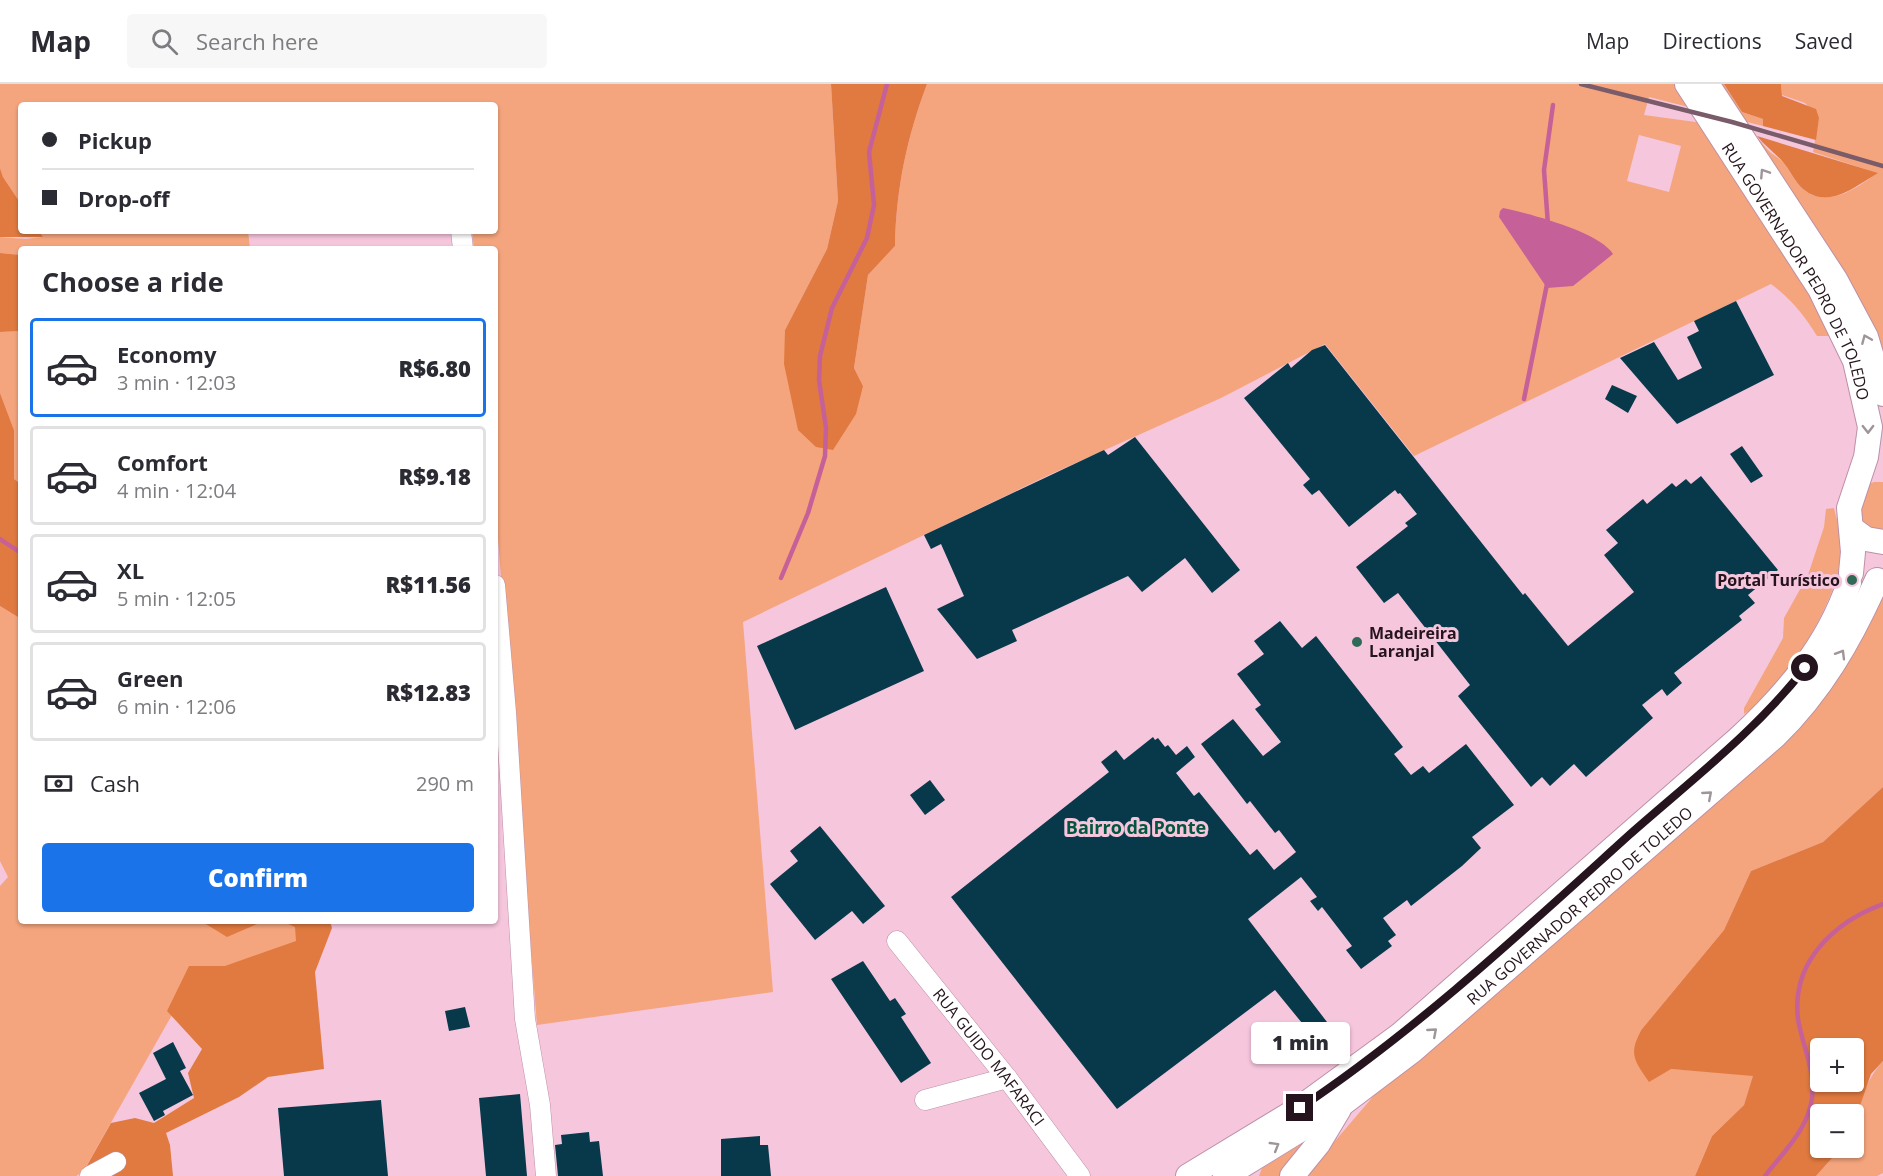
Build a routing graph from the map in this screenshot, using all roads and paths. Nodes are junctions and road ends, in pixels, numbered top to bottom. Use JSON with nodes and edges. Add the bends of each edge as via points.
{"nodes":[{"id":1,"x":1687,"y":84,"type":"edge"},
{"id":2,"x":1707,"y":84,"type":"edge"},
{"id":3,"x":1883,"y":394,"type":"edge"},
{"id":4,"x":1883,"y":476,"type":"edge"},
{"id":5,"x":1857,"y":481,"type":"junction"},
{"id":6,"x":1851,"y":528,"type":"junction"},
{"id":7,"x":1883,"y":542,"type":"edge"},
{"id":8,"x":1880,"y":575,"type":"edge"},
{"id":9,"x":498,"y":620,"type":"edge"},
{"id":10,"x":897,"y":941,"type":"dead end"},
{"id":11,"x":1007,"y":1078,"type":"junction"},
{"id":12,"x":925,"y":1100,"type":"dead end"},
{"id":13,"x":1342,"y":1104,"type":"junction"},
{"id":14,"x":116,"y":1162,"type":"dead end"},
{"id":15,"x":90,"y":1176,"type":"edge"},
{"id":16,"x":546,"y":1176,"type":"edge"},
{"id":17,"x":1080,"y":1176,"type":"edge"},
{"id":18,"x":1188,"y":1176,"type":"edge"},
{"id":19,"x":1225,"y":1176,"type":"edge"},
{"id":20,"x":1292,"y":1176,"type":"edge"}],
"edges":[{"from":1,"to":5,"type":"main road","name":"RUA GOVERNADOR PEDRO DE TOLEDO","one_way":true,"via":[[1820,289],[1849,344],[1870,427],[1866,457]]},
{"from":3,"to":2,"type":"main road","name":"RUA GOVERNADOR PEDRO DE TOLEDO","one_way":true,"via":[[1866,337],[1835,279]]},
{"from":4,"to":5,"type":"main road"},
{"from":5,"to":6,"type":"main road","name":"RUA GOVERNADOR PEDRO DE TOLEDO","via":[[1849,508]]},
{"from":6,"to":7,"type":"main road","via":[[1866,539]]},
{"from":6,"to":18,"type":"main road","name":"RUA GOVERNADOR PEDRO DE TOLEDO","via":[[1850,578],[1833,621],[1805,668],[1775,704],[1400,1035],[1300,1108]]},
{"from":13,"to":8,"type":"main road","name":"RUA GOVERNADOR PEDRO DE TOLEDO","one_way":true,"via":[[1412,1051],[1775,736],[1801,710],[1839,657]]},
{"from":9,"to":16,"type":"street","via":[[525,1019],[540,1105]]},
{"from":10,"to":11,"type":"street","name":"RUA GUIDO MAFARACI"},
{"from":11,"to":12,"type":"street"},
{"from":11,"to":17,"type":"street","name":"RUA GUIDO MAFARACI"},
{"from":19,"to":13,"type":"main road","name":"RUA GOVERNADOR PEDRO DE TOLEDO","one_way":true},
{"from":13,"to":20,"type":"main road","via":[[1318,1144]]},
{"from":14,"to":15,"type":"street"}]}
